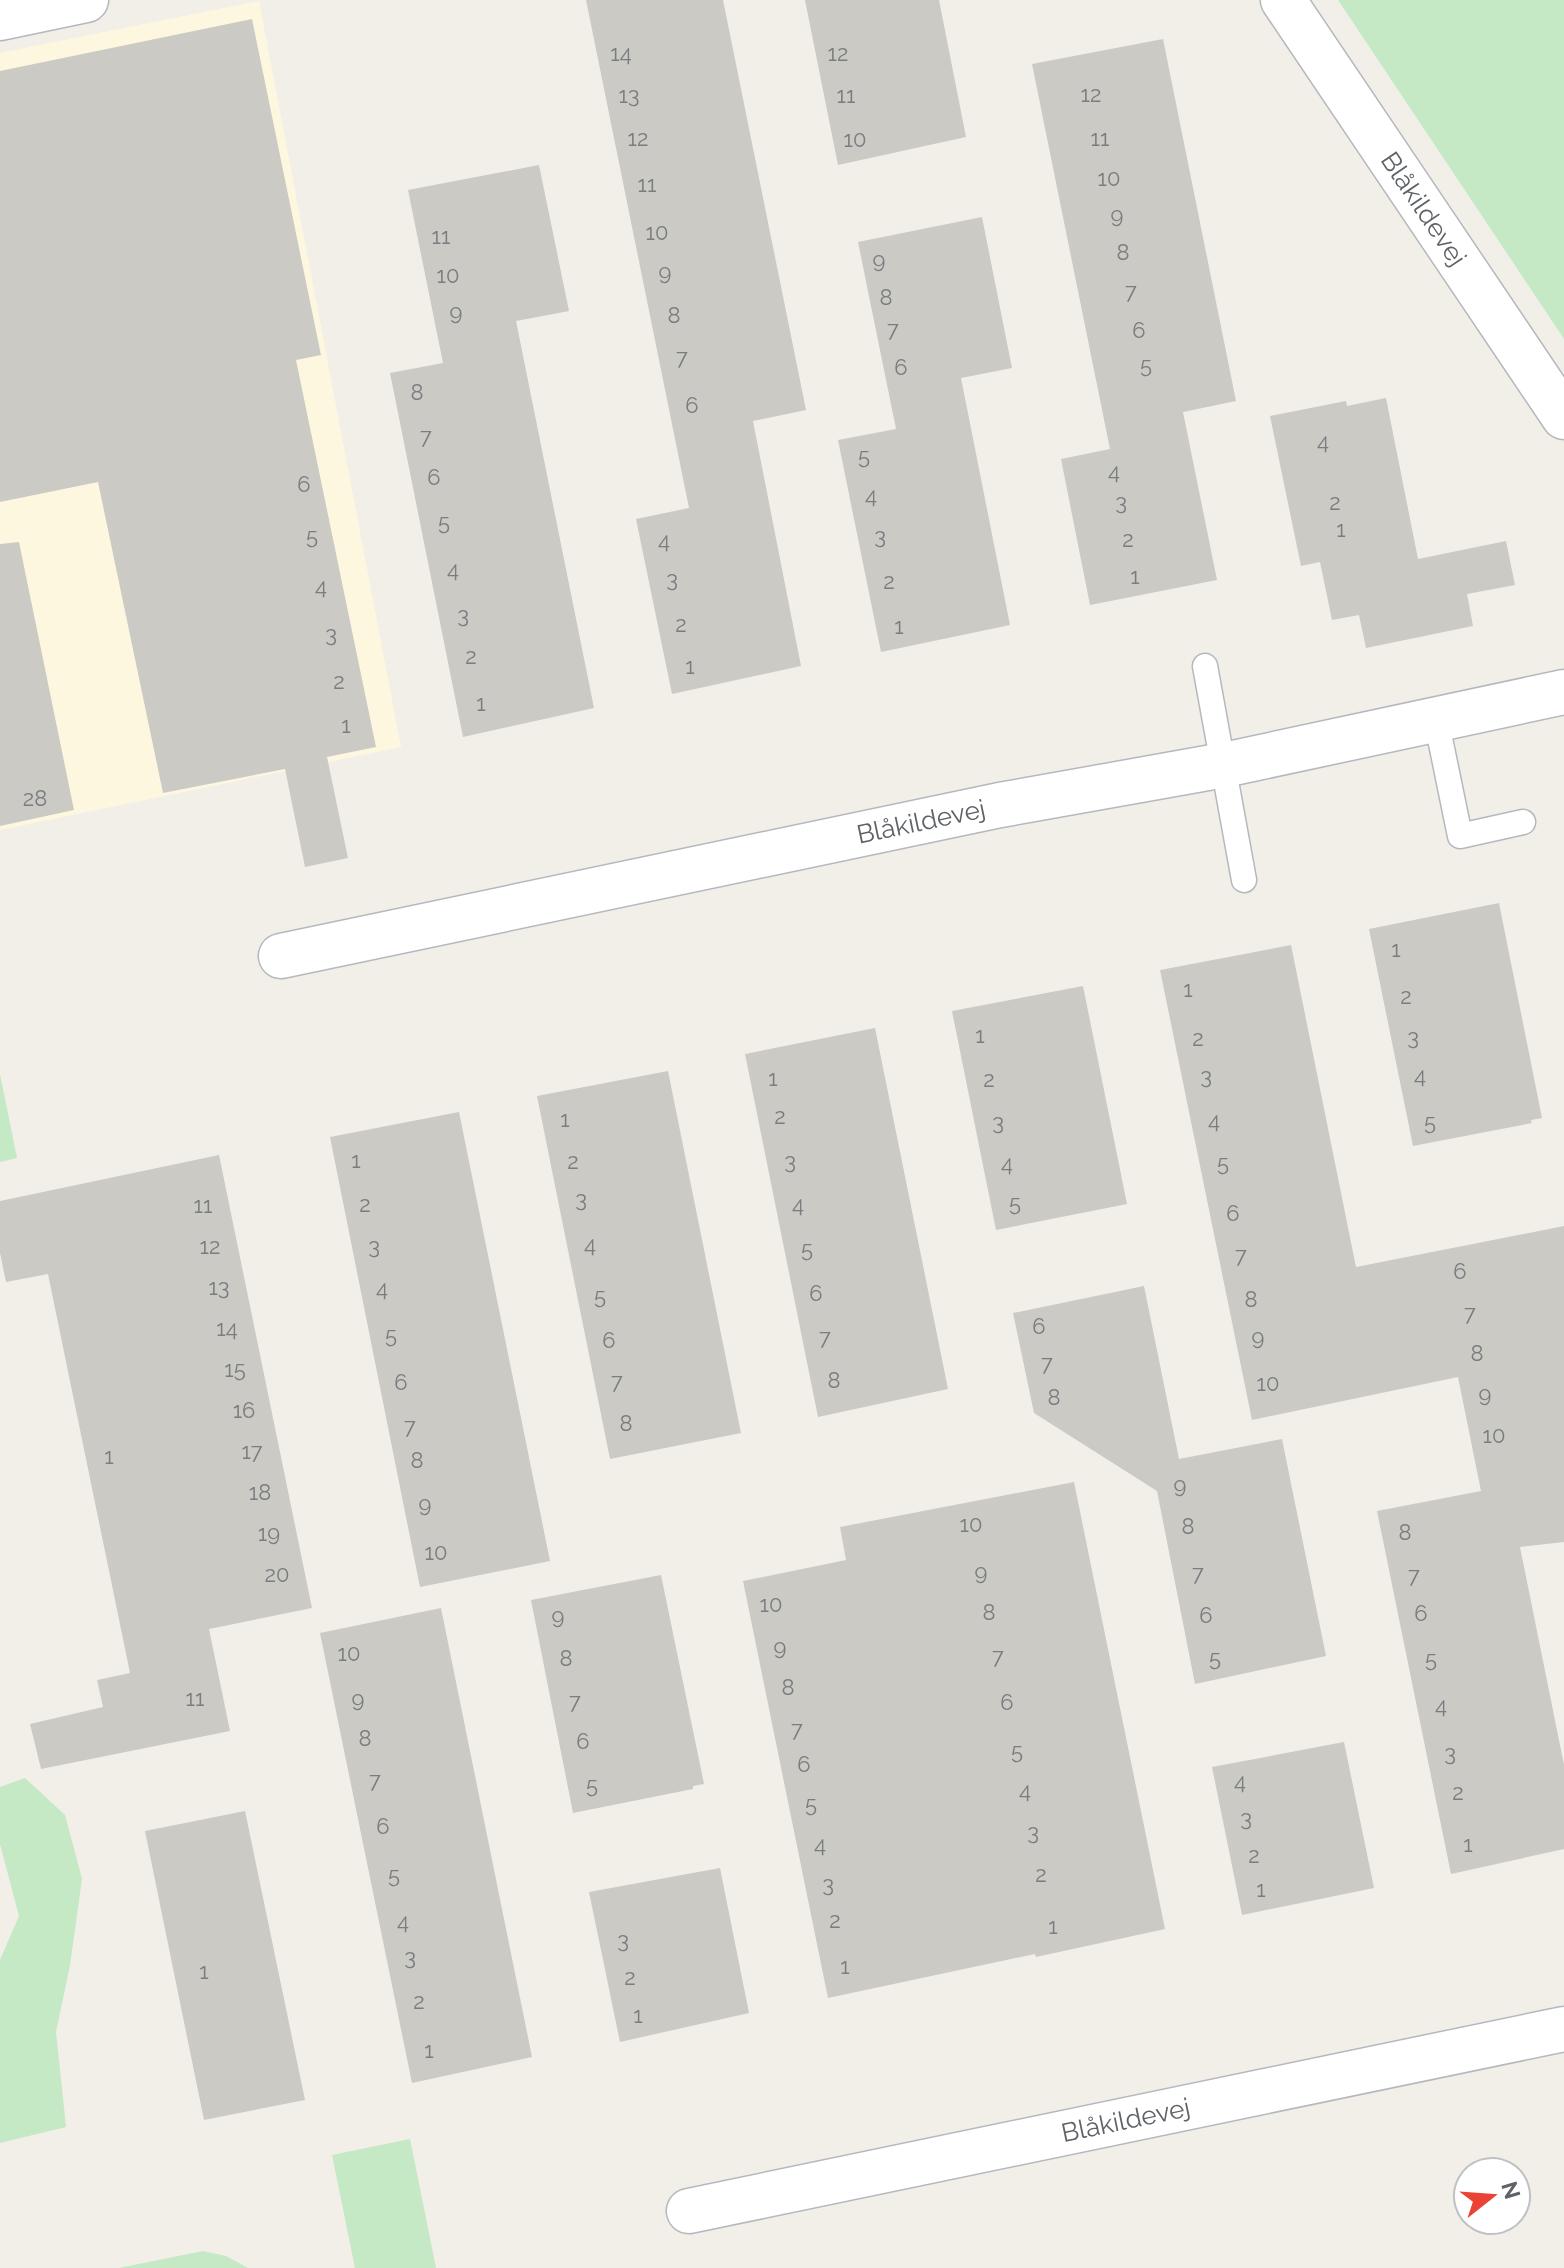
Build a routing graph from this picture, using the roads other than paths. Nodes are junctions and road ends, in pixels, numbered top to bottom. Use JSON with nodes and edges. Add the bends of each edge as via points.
{"nodes":[{"id":1,"x":1283,"y":0,"type":"edge"},
{"id":2,"x":76,"y":2,"type":"edge"},
{"id":3,"x":0,"y":18,"type":"edge"},
{"id":4,"x":1564,"y":417,"type":"edge"},
{"id":5,"x":1205,"y":666,"type":"dead end"},
{"id":6,"x":1564,"y":692,"type":"edge"},
{"id":7,"x":1436,"y":719,"type":"junction"},
{"id":8,"x":1224,"y":765,"type":"junction"},
{"id":9,"x":1523,"y":822,"type":"dead end"},
{"id":10,"x":1244,"y":880,"type":"dead end"},
{"id":11,"x":281,"y":956,"type":"dead end"},
{"id":12,"x":1564,"y":2029,"type":"edge"},
{"id":13,"x":689,"y":2211,"type":"dead end"}],
"edges":[{"from":1,"to":4,"type":"street","name":"Blåkildevej"},
{"from":2,"to":3,"type":"street"},
{"from":5,"to":8,"type":"lane"},
{"from":6,"to":7,"type":"street","name":"Blåkildevej"},
{"from":7,"to":8,"type":"street","name":"Blåkildevej"},
{"from":7,"to":9,"type":"lane","via":[[1460,836]]},
{"from":8,"to":10,"type":"lane"},
{"from":8,"to":11,"type":"street","name":"Blåkildevej","via":[[1000,805]]},
{"from":12,"to":13,"type":"street","name":"Blåkildevej"}]}
